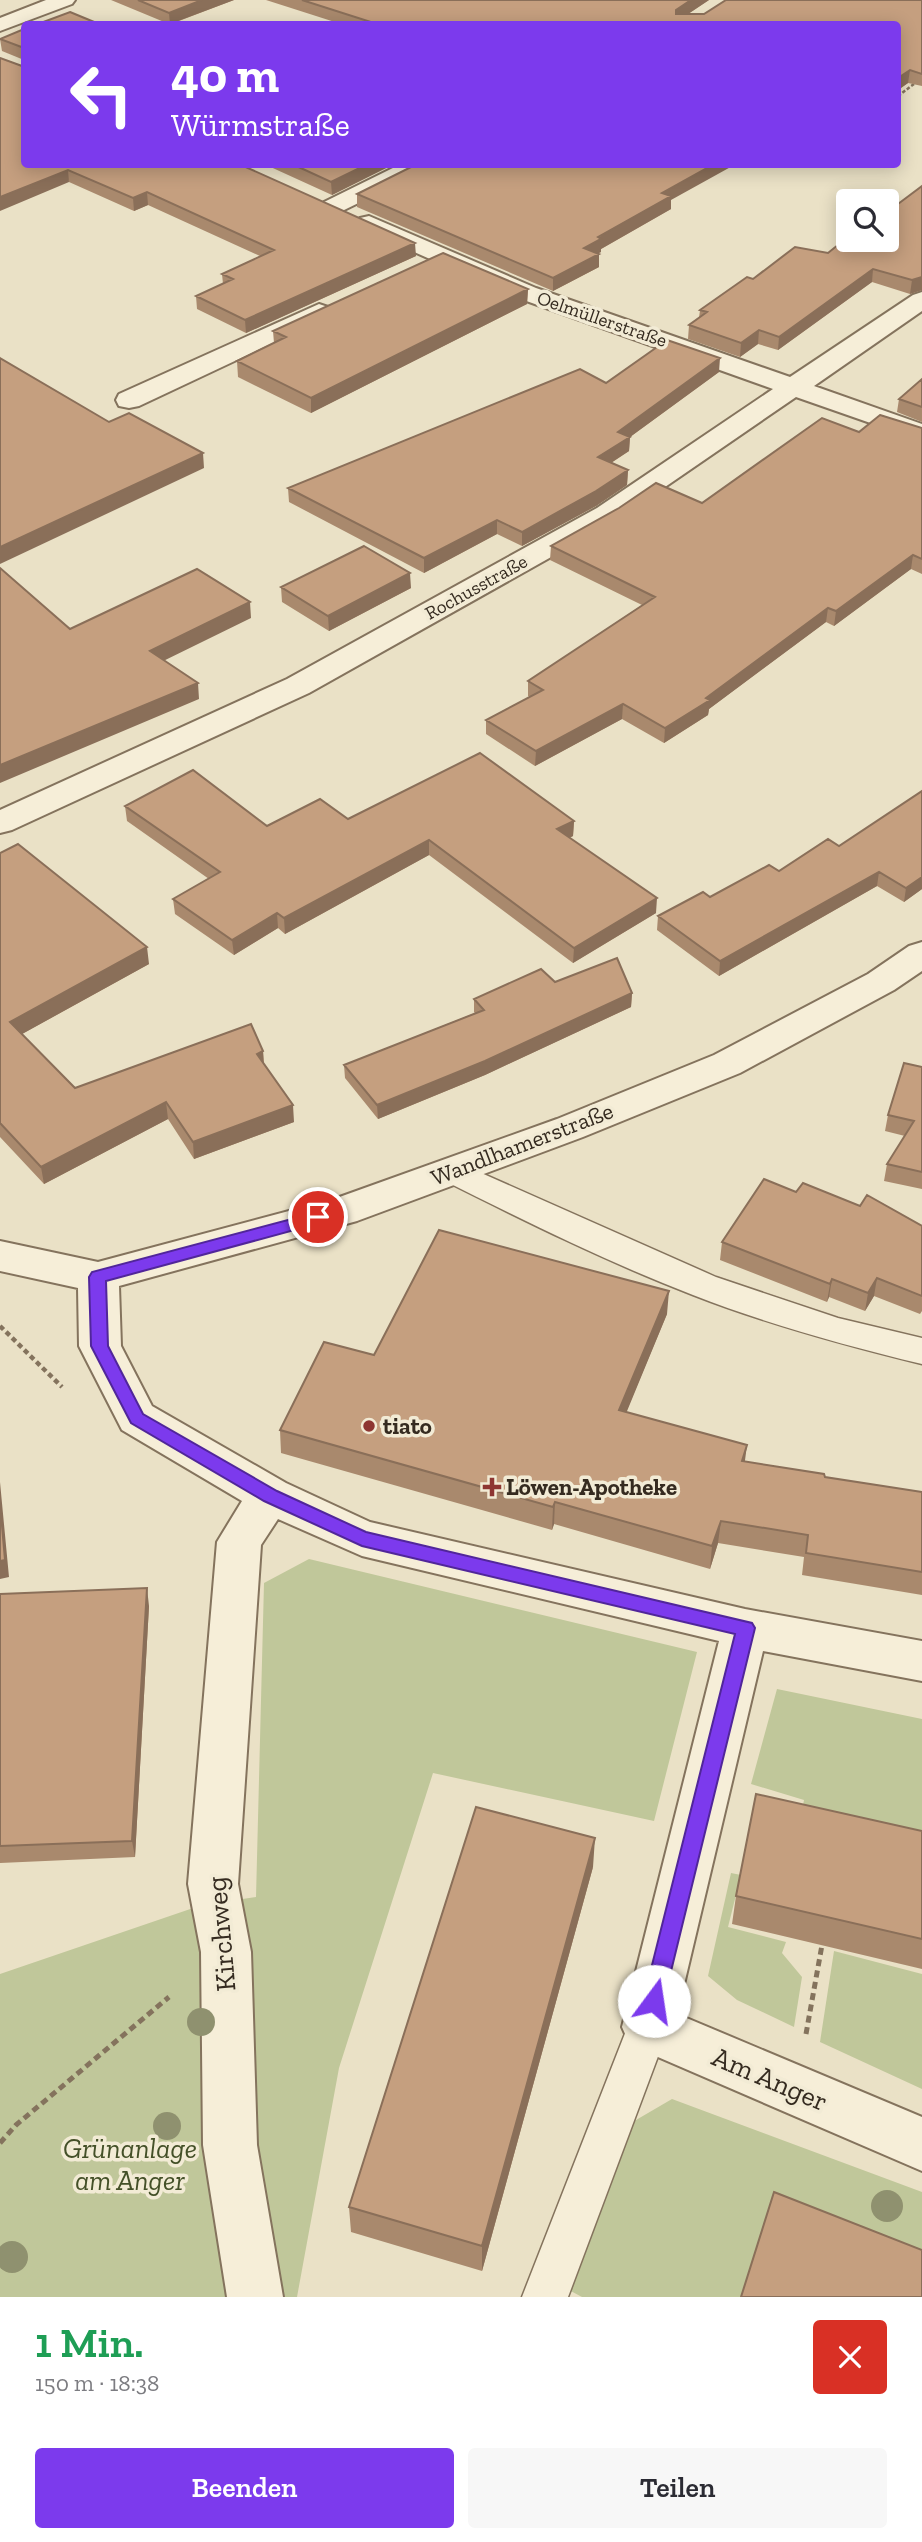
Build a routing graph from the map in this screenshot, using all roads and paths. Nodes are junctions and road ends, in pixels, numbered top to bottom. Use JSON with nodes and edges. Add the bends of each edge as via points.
{"nodes":[{"id":1,"x":65,"y":0,"type":"edge"},
{"id":2,"x":0,"y":25,"type":"edge"},
{"id":3,"x":922,"y":78,"type":"edge"},
{"id":4,"x":901,"y":94,"type":"edge"},
{"id":5,"x":412,"y":168,"type":"edge"},
{"id":6,"x":308,"y":196,"type":"edge"},
{"id":7,"x":332,"y":206,"type":"junction"},
{"id":8,"x":442,"y":256,"type":"junction"},
{"id":9,"x":417,"y":267,"type":"edge"},
{"id":10,"x":922,"y":300,"type":"edge"},
{"id":11,"x":342,"y":302,"type":"edge"},
{"id":12,"x":792,"y":386,"type":"junction"},
{"id":13,"x":129,"y":400,"type":"dead end"},
{"id":14,"x":922,"y":433,"type":"edge"},
{"id":15,"x":0,"y":823,"type":"edge"},
{"id":16,"x":922,"y":954,"type":"edge"},
{"id":17,"x":452,"y":1171,"type":"junction"},
{"id":18,"x":0,"y":1256,"type":"edge"},
{"id":19,"x":98,"y":1277,"type":"junction"},
{"id":20,"x":922,"y":1351,"type":"edge"},
{"id":21,"x":270,"y":1496,"type":"junction"},
{"id":22,"x":746,"y":1628,"type":"junction"},
{"id":23,"x":922,"y":1661,"type":"edge"},
{"id":24,"x":822,"y":1945,"type":"edge"},
{"id":25,"x":226,"y":1952,"type":"junction"},
{"id":26,"x":648,"y":2027,"type":"junction"},
{"id":27,"x":796,"y":2089,"type":"junction"},
{"id":28,"x":0,"y":2143,"type":"edge"},
{"id":29,"x":922,"y":2144,"type":"edge"},
{"id":30,"x":255,"y":2297,"type":"edge"},
{"id":31,"x":545,"y":2297,"type":"edge"}],
"edges":[{"from":1,"to":2,"type":"street"},
{"from":3,"to":4,"type":"path"},
{"from":5,"to":7,"type":"street"},
{"from":6,"to":7,"type":"street","name":"Oelmüllerstraße"},
{"from":7,"to":8,"type":"street","name":"Oelmüllerstraße"},
{"from":8,"to":9,"type":"street"},
{"from":8,"to":12,"type":"street","name":"Oelmüllerstraße","via":[[527,293]]},
{"from":10,"to":12,"type":"street","name":"Rochusstraße"},
{"from":11,"to":13,"type":"street"},
{"from":12,"to":14,"type":"street","name":"Oelmüllerstraße"},
{"from":12,"to":15,"type":"street","name":"Rochusstraße","via":[[607,514],[298,686]]},
{"from":16,"to":17,"type":"street","name":"Wandlhamerstraße","via":[[881,982],[727,1064]]},
{"from":17,"to":19,"type":"street","name":"Wandlhamerstraße","via":[[343,1211]]},
{"from":17,"to":20,"type":"lane","via":[[704,1286],[836,1330]]},
{"from":18,"to":19,"type":"street"},
{"from":19,"to":21,"type":"street","via":[[100,1346],[137,1419]]},
{"from":21,"to":22,"type":"street","via":[[362,1538]]},
{"from":21,"to":25,"type":"street","name":"Kirchweg","via":[[239,1542],[213,1884]]},
{"from":22,"to":23,"type":"street"},
{"from":22,"to":26,"type":"street"},
{"from":24,"to":27,"type":"path"},
{"from":25,"to":28,"type":"path","via":[[134,2024]]},
{"from":25,"to":30,"type":"street","name":"Kirchweg","via":[[230,2145]]},
{"from":26,"to":27,"type":"street","name":"Am Anger"},
{"from":26,"to":31,"type":"lane"},
{"from":27,"to":29,"type":"street","name":"Am Anger"}]}
